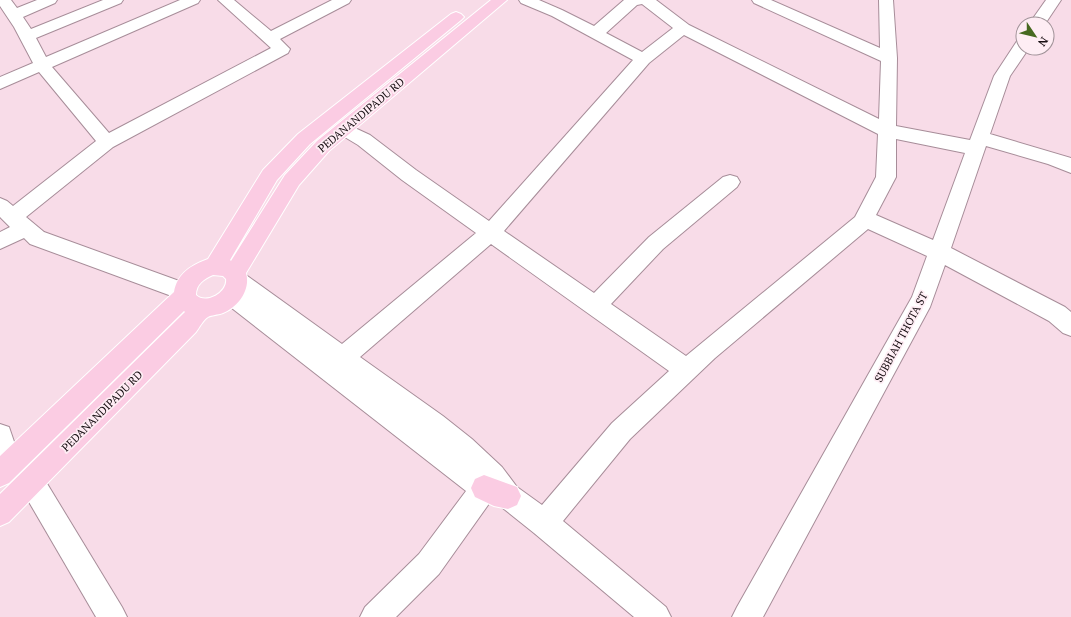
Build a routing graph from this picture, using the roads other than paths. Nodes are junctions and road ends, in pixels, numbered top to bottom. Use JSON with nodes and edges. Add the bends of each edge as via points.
{"nodes":[{"id":1,"x":3,"y":0,"type":"edge"},
{"id":2,"x":50,"y":0,"type":"edge"},
{"id":3,"x":116,"y":0,"type":"edge"},
{"id":4,"x":193,"y":0,"type":"edge"},
{"id":5,"x":225,"y":0,"type":"edge"},
{"id":6,"x":344,"y":0,"type":"edge"},
{"id":7,"x":477,"y":0,"type":"edge"},
{"id":8,"x":500,"y":0,"type":"edge"},
{"id":9,"x":526,"y":0,"type":"edge"},
{"id":10,"x":639,"y":0,"type":"edge"},
{"id":11,"x":646,"y":0,"type":"edge"},
{"id":12,"x":759,"y":0,"type":"edge"},
{"id":13,"x":886,"y":0,"type":"edge"},
{"id":14,"x":1054,"y":0,"type":"edge"},
{"id":15,"x":14,"y":15,"type":"junction"},
{"id":16,"x":1043,"y":16,"type":"edge"},
{"id":17,"x":683,"y":28,"type":"junction"},
{"id":18,"x":596,"y":33,"type":"junction"},
{"id":19,"x":27,"y":36,"type":"junction"},
{"id":20,"x":270,"y":38,"type":"junction"},
{"id":21,"x":1016,"y":56,"type":"edge"},
{"id":22,"x":888,"y":58,"type":"junction"},
{"id":23,"x":643,"y":59,"type":"junction"},
{"id":24,"x":42,"y":64,"type":"junction"},
{"id":25,"x":0,"y":83,"type":"edge"},
{"id":26,"x":344,"y":129,"type":"junction"},
{"id":27,"x":887,"y":131,"type":"junction"},
{"id":28,"x":107,"y":142,"type":"junction"},
{"id":29,"x":978,"y":143,"type":"junction"},
{"id":30,"x":1071,"y":166,"type":"edge"},
{"id":31,"x":730,"y":182,"type":"dead end"},
{"id":32,"x":13,"y":217,"type":"edge"},
{"id":33,"x":864,"y":218,"type":"junction"},
{"id":34,"x":491,"y":232,"type":"junction"},
{"id":35,"x":0,"y":241,"type":"edge"},
{"id":36,"x":939,"y":252,"type":"junction"},
{"id":37,"x":215,"y":266,"type":"junction"},
{"id":38,"x":235,"y":283,"type":"junction"},
{"id":39,"x":191,"y":299,"type":"junction"},
{"id":40,"x":595,"y":306,"type":"junction"},
{"id":41,"x":1071,"y":326,"type":"edge"},
{"id":42,"x":344,"y":357,"type":"junction"},
{"id":43,"x":687,"y":370,"type":"junction"},
{"id":44,"x":0,"y":436,"type":"edge"},
{"id":45,"x":5,"y":469,"type":"edge"},
{"id":46,"x":31,"y":482,"type":"junction"},
{"id":47,"x":495,"y":487,"type":"junction"},
{"id":48,"x":0,"y":512,"type":"edge"},
{"id":49,"x":544,"y":523,"type":"junction"},
{"id":50,"x":112,"y":617,"type":"edge"},
{"id":51,"x":375,"y":617,"type":"edge"},
{"id":52,"x":656,"y":617,"type":"edge"},
{"id":53,"x":747,"y":617,"type":"edge"}],
"edges":[{"from":1,"to":15,"type":"street"},
{"from":2,"to":15,"type":"street"},
{"from":3,"to":19,"type":"street"},
{"from":4,"to":24,"type":"street"},
{"from":5,"to":20,"type":"street"},
{"from":6,"to":20,"type":"street"},
{"from":7,"to":37,"type":"main road","name":"PEDANANDIPADU RD","via":[[304,139],[270,175]]},
{"from":8,"to":26,"type":"main road","name":"PEDANANDIPADU RD"},
{"from":9,"to":18,"type":"street"},
{"from":10,"to":18,"type":"street","via":[[632,1]]},
{"from":11,"to":17,"type":"street"},
{"from":12,"to":22,"type":"street"},
{"from":13,"to":22,"type":"street"},
{"from":14,"to":16,"type":"street"},
{"from":15,"to":19,"type":"street"},
{"from":17,"to":23,"type":"street"},
{"from":17,"to":27,"type":"street"},
{"from":18,"to":23,"type":"street"},
{"from":19,"to":24,"type":"street"},
{"from":20,"to":28,"type":"street","via":[[282,49]]},
{"from":21,"to":29,"type":"street","name":"SUBBIAH THOTA ST","via":[[1002,76]]},
{"from":22,"to":27,"type":"street"},
{"from":23,"to":34,"type":"street"},
{"from":24,"to":25,"type":"street"},
{"from":24,"to":28,"type":"street"},
{"from":26,"to":34,"type":"street","via":[[364,140]]},
{"from":26,"to":38,"type":"main road","name":"PEDANANDIPADU RD","via":[[323,146],[292,180]]},
{"from":27,"to":29,"type":"street"},
{"from":27,"to":33,"type":"street","via":[[886,177]]},
{"from":28,"to":32,"type":"street"},
{"from":29,"to":30,"type":"street","via":[[1054,159]]},
{"from":29,"to":36,"type":"street","name":"SUBBIAH THOTA ST"},
{"from":31,"to":40,"type":"street","via":[[656,244]]},
{"from":32,"to":35,"type":"street"},
{"from":32,"to":39,"type":"street","via":[[37,238]]},
{"from":33,"to":36,"type":"street"},
{"from":33,"to":43,"type":"street"},
{"from":34,"to":40,"type":"street"},
{"from":34,"to":42,"type":"street"},
{"from":36,"to":41,"type":"street","via":[[1057,314]]},
{"from":36,"to":53,"type":"street","name":"SUBBIAH THOTA ST","via":[[922,300]]},
{"from":37,"to":38,"type":"main road","via":[[232,269]]},
{"from":37,"to":39,"type":"main road","via":[[199,272],[192,278],[187,285]]},
{"from":38,"to":39,"type":"main road","via":[[224,302],[216,306]]},
{"from":38,"to":42,"type":"street"},
{"from":38,"to":47,"type":"street"},
{"from":39,"to":45,"type":"main road"},
{"from":39,"to":46,"type":"main road","name":"PEDANANDIPADU RD","via":[[188,325]]},
{"from":40,"to":43,"type":"street"},
{"from":42,"to":47,"type":"street","via":[[463,448]]},
{"from":43,"to":49,"type":"street","via":[[621,431]]},
{"from":44,"to":45,"type":"street"},
{"from":46,"to":48,"type":"main road","name":"PEDANANDIPADU RD"},
{"from":46,"to":50,"type":"street"},
{"from":47,"to":49,"type":"street"},
{"from":47,"to":51,"type":"street","via":[[429,564]]},
{"from":49,"to":52,"type":"street"}]}
